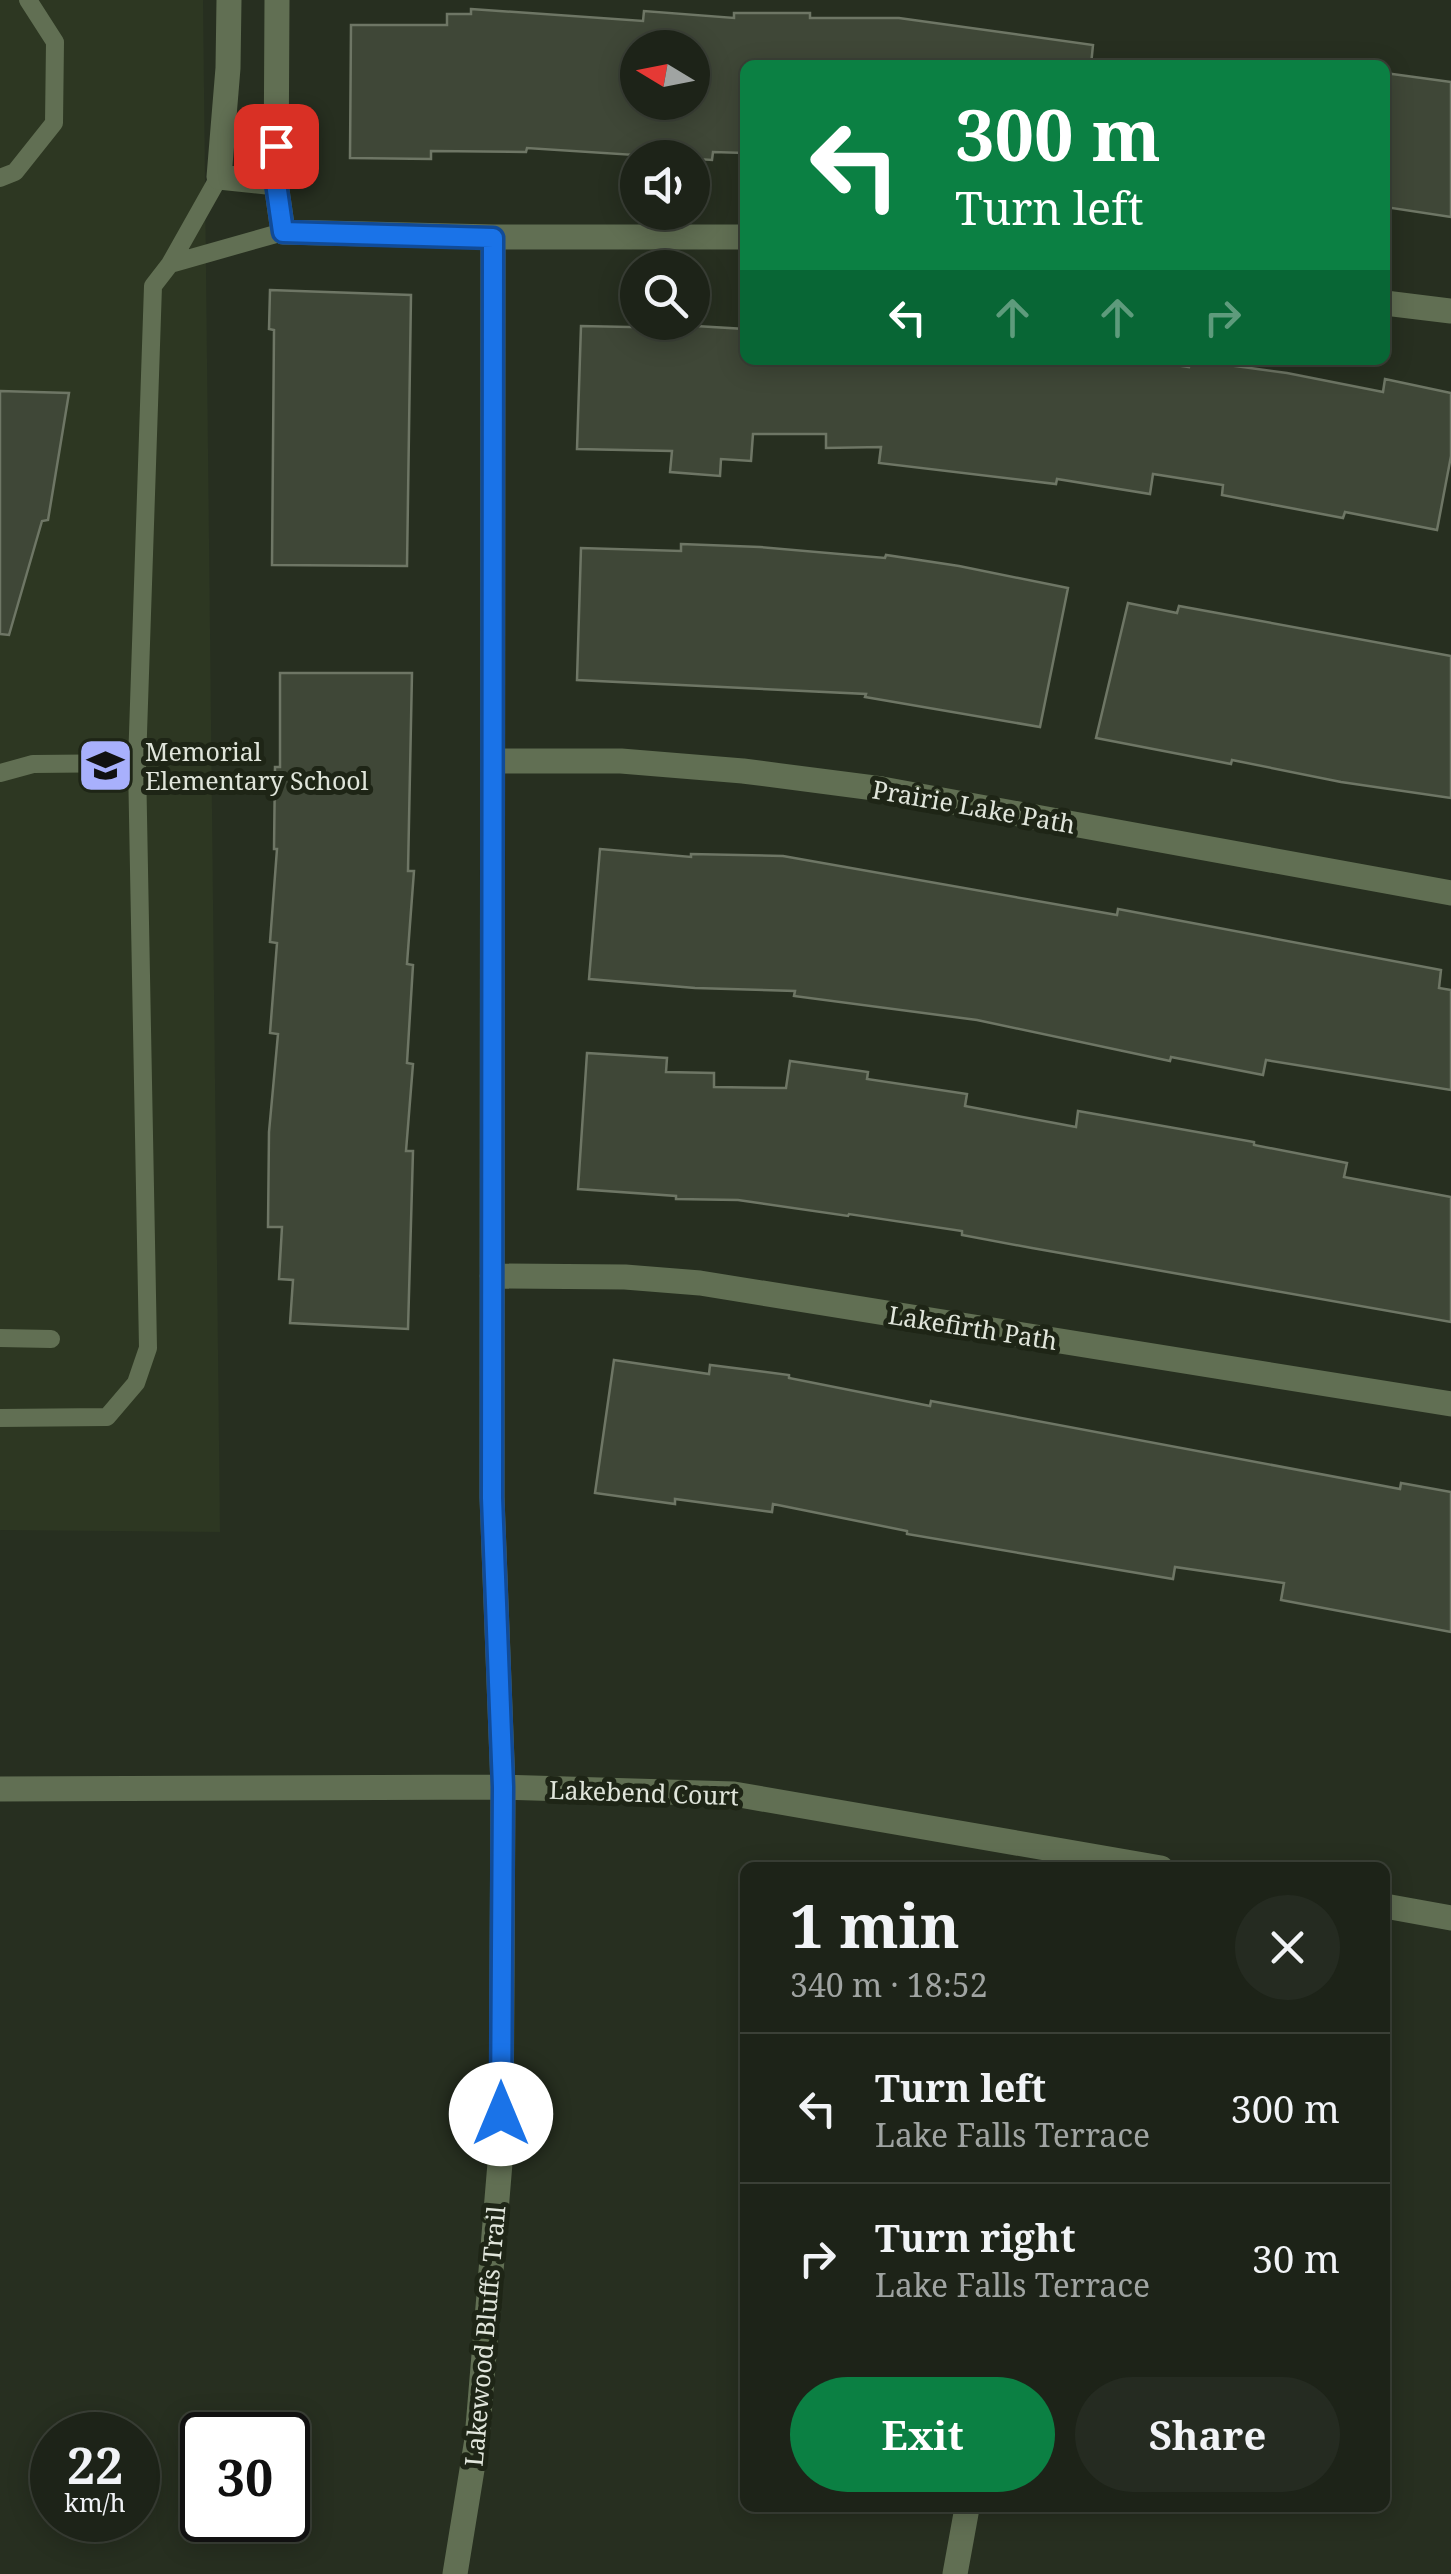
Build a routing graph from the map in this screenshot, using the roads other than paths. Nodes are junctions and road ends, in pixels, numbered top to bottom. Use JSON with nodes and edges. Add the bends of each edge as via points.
{"nodes":[{"id":1,"x":28,"y":0,"type":"edge"},
{"id":2,"x":228,"y":0,"type":"edge"},
{"id":3,"x":278,"y":0,"type":"edge"},
{"id":4,"x":219,"y":177,"type":"junction"},
{"id":5,"x":0,"y":178,"type":"edge"},
{"id":6,"x":276,"y":183,"type":"junction"},
{"id":7,"x":283,"y":232,"type":"junction"},
{"id":8,"x":493,"y":238,"type":"junction"},
{"id":9,"x":740,"y":238,"type":"edge"},
{"id":10,"x":170,"y":264,"type":"junction"},
{"id":11,"x":1390,"y":304,"type":"edge"},
{"id":12,"x":1451,"y":311,"type":"edge"},
{"id":13,"x":493,"y":761,"type":"junction"},
{"id":14,"x":137,"y":763,"type":"junction"},
{"id":15,"x":0,"y":773,"type":"edge"},
{"id":16,"x":1451,"y":893,"type":"edge"},
{"id":17,"x":492,"y":1276,"type":"junction"},
{"id":18,"x":0,"y":1338,"type":"edge"},
{"id":19,"x":51,"y":1339,"type":"dead end"},
{"id":20,"x":1451,"y":1404,"type":"edge"},
{"id":21,"x":0,"y":1418,"type":"edge"},
{"id":22,"x":503,"y":1787,"type":"junction"},
{"id":23,"x":0,"y":1790,"type":"edge"},
{"id":24,"x":1092,"y":1862,"type":"edge"},
{"id":25,"x":1390,"y":1907,"type":"edge"},
{"id":26,"x":1451,"y":1918,"type":"edge"},
{"id":27,"x":966,"y":2512,"type":"edge"},
{"id":28,"x":455,"y":2574,"type":"edge"},
{"id":29,"x":954,"y":2574,"type":"edge"}],
"edges":[{"from":1,"to":5,"type":"lane","via":[[55,42],[54,123],[15,172]]},
{"from":2,"to":4,"type":"street"},
{"from":3,"to":6,"type":"street"},
{"from":4,"to":6,"type":"street"},
{"from":4,"to":10,"type":"lane"},
{"from":6,"to":7,"type":"street"},
{"from":7,"to":8,"type":"street"},
{"from":7,"to":10,"type":"lane"},
{"from":8,"to":9,"type":"street"},
{"from":8,"to":13,"type":"street","name":"Lakewood Bluffs Trail"},
{"from":10,"to":14,"type":"lane","via":[[154,286]]},
{"from":11,"to":12,"type":"street"},
{"from":13,"to":16,"type":"street","name":"Prairie Lake Path","via":[[744,770],[882,788]]},
{"from":13,"to":17,"type":"street","name":"Lakewood Bluffs Trail"},
{"from":14,"to":15,"type":"lane","via":[[33,764]]},
{"from":14,"to":21,"type":"lane","via":[[148,1348],[136,1383],[107,1416]]},
{"from":17,"to":20,"type":"street","name":"Lakefirth Path","via":[[700,1283]]},
{"from":17,"to":22,"type":"street","name":"Lakewood Bluffs Trail"},
{"from":18,"to":19,"type":"lane"},
{"from":22,"to":23,"type":"street","name":"Lakebend Court"},
{"from":22,"to":24,"type":"street","name":"Lakebend Court","via":[[734,1794]]},
{"from":22,"to":28,"type":"street","name":"Lakewood Bluffs Trail","via":[[501,2151],[478,2439]]},
{"from":25,"to":26,"type":"street"},
{"from":27,"to":29,"type":"street"}]}
